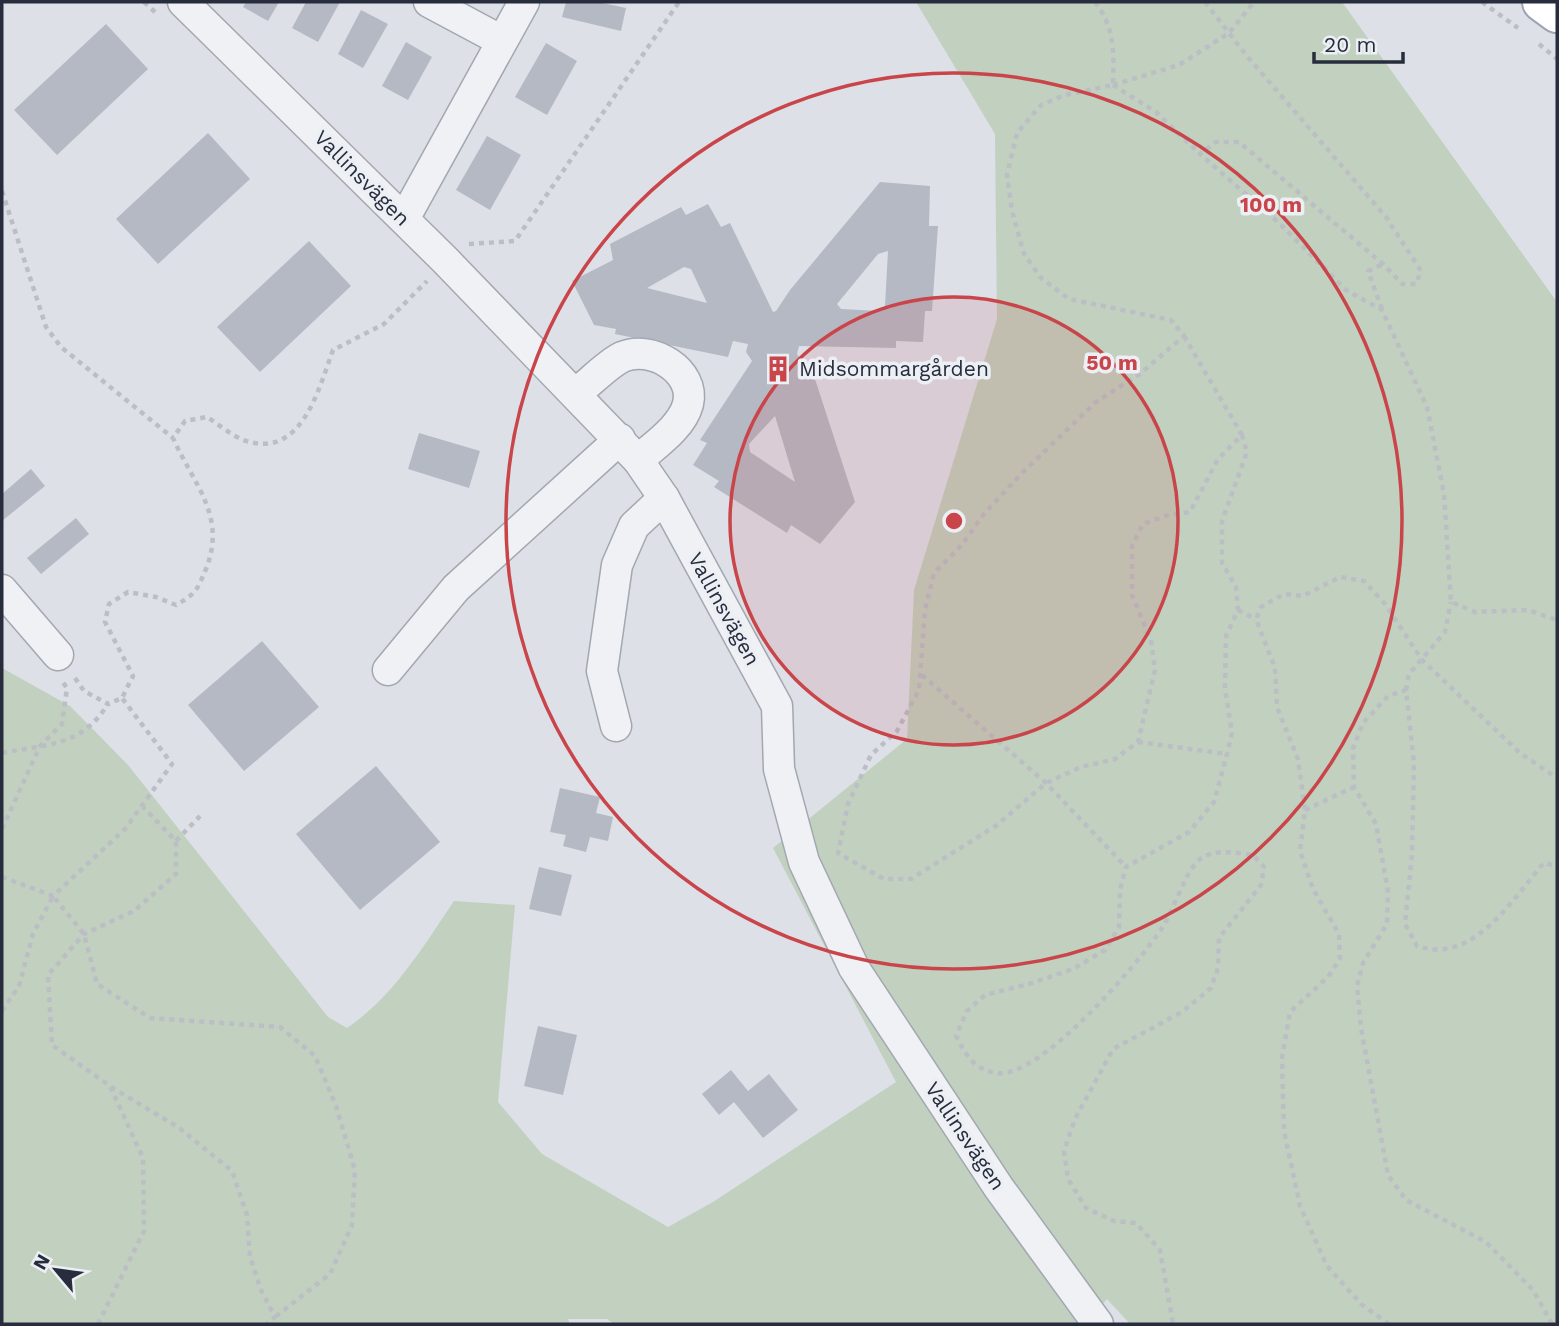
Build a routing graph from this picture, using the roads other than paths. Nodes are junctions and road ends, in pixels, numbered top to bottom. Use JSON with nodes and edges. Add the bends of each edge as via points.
{"nodes":[{"id":1,"x":183,"y":2,"type":"edge"},
{"id":2,"x":429,"y":2,"type":"edge"},
{"id":3,"x":524,"y":2,"type":"edge"},
{"id":4,"x":1542,"y":2,"type":"edge"},
{"id":5,"x":1557,"y":13,"type":"edge"},
{"id":6,"x":502,"y":41,"type":"junction"},
{"id":7,"x":404,"y":219,"type":"junction"},
{"id":8,"x":576,"y":394,"type":"junction"},
{"id":9,"x":629,"y":449,"type":"junction"},
{"id":10,"x":664,"y":498,"type":"junction"},
{"id":11,"x":2,"y":590,"type":"edge"},
{"id":12,"x":59,"y":666,"type":"road end"},
{"id":13,"x":388,"y":670,"type":"dead end"},
{"id":14,"x":616,"y":726,"type":"dead end"},
{"id":15,"x":1098,"y":1324,"type":"edge"}],
"edges":[{"from":1,"to":7,"type":"street","name":"Vallinsvägen"},
{"from":2,"to":6,"type":"street"},
{"from":3,"to":6,"type":"street"},
{"from":4,"to":5,"type":"main road"},
{"from":6,"to":7,"type":"street"},
{"from":7,"to":8,"type":"street","name":"Vallinsvägen"},
{"from":8,"to":9,"type":"street","name":"Vallinsvägen"},
{"from":8,"to":9,"type":"street","via":[[623,357],[663,360],[681,372],[688,405],[673,429]]},
{"from":9,"to":10,"type":"street","name":"Vallinsvägen"},
{"from":9,"to":13,"type":"street","via":[[456,588]]},
{"from":10,"to":14,"type":"street","via":[[634,526],[617,565],[601,671]]},
{"from":10,"to":15,"type":"street","name":"Vallinsvägen","via":[[777,706],[779,769],[804,862],[854,968],[999,1188]]},
{"from":11,"to":12,"type":"street"}]}
